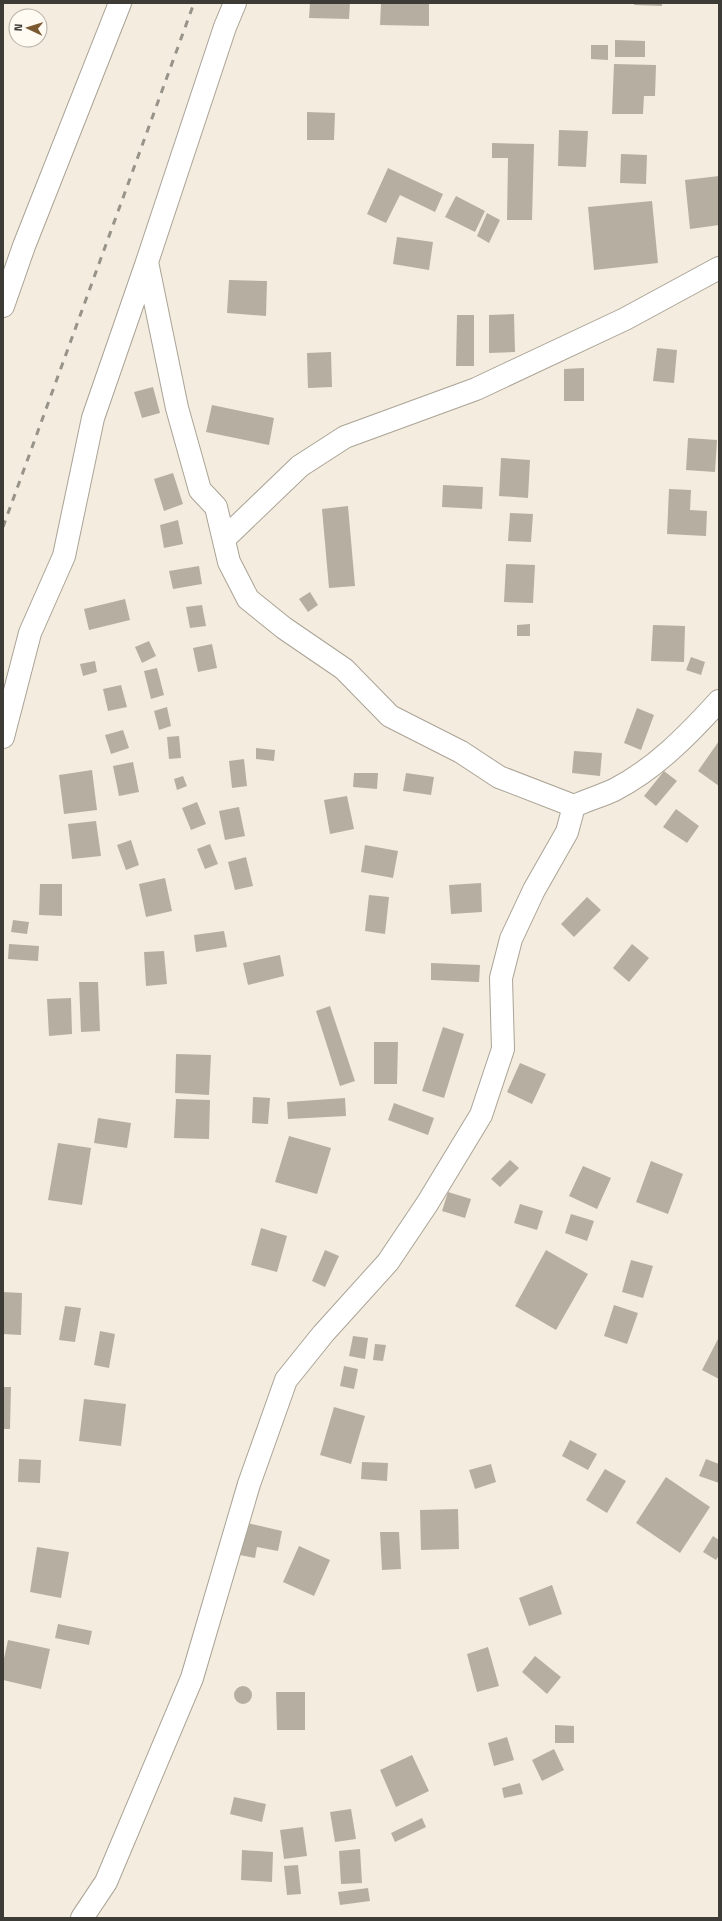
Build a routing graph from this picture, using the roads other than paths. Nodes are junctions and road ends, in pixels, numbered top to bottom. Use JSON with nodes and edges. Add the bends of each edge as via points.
{"nodes":[{"id":1,"x":120,"y":3,"type":"edge"},
{"id":2,"x":235,"y":3,"type":"edge"},
{"id":3,"x":147,"y":262,"type":"junction"},
{"id":4,"x":719,"y":268,"type":"edge"},
{"id":5,"x":3,"y":306,"type":"edge"},
{"id":6,"x":224,"y":539,"type":"junction"},
{"id":7,"x":719,"y":701,"type":"edge"},
{"id":8,"x":3,"y":737,"type":"edge"},
{"id":9,"x":574,"y":806,"type":"junction"},
{"id":10,"x":82,"y":1918,"type":"edge"}],
"edges":[{"from":1,"to":5,"type":"street","via":[[27,238]]},
{"from":2,"to":3,"type":"street"},
{"from":3,"to":6,"type":"street","via":[[178,408],[200,490],[216,507]]},
{"from":3,"to":8,"type":"street","via":[[93,418],[64,556],[30,633]]},
{"from":4,"to":6,"type":"street","via":[[626,319],[476,389],[345,436],[300,466]]},
{"from":6,"to":9,"type":"street","via":[[229,562],[248,599],[284,628],[344,669],[390,716],[461,752],[499,777]]},
{"from":7,"to":9,"type":"street","via":[[684,739],[642,774],[613,790]]},
{"from":9,"to":10,"type":"street","via":[[567,832],[534,890],[512,939],[501,978],[503,1049],[481,1115],[428,1204],[388,1262],[323,1334],[286,1380],[249,1484],[192,1678],[106,1882]]}]}
